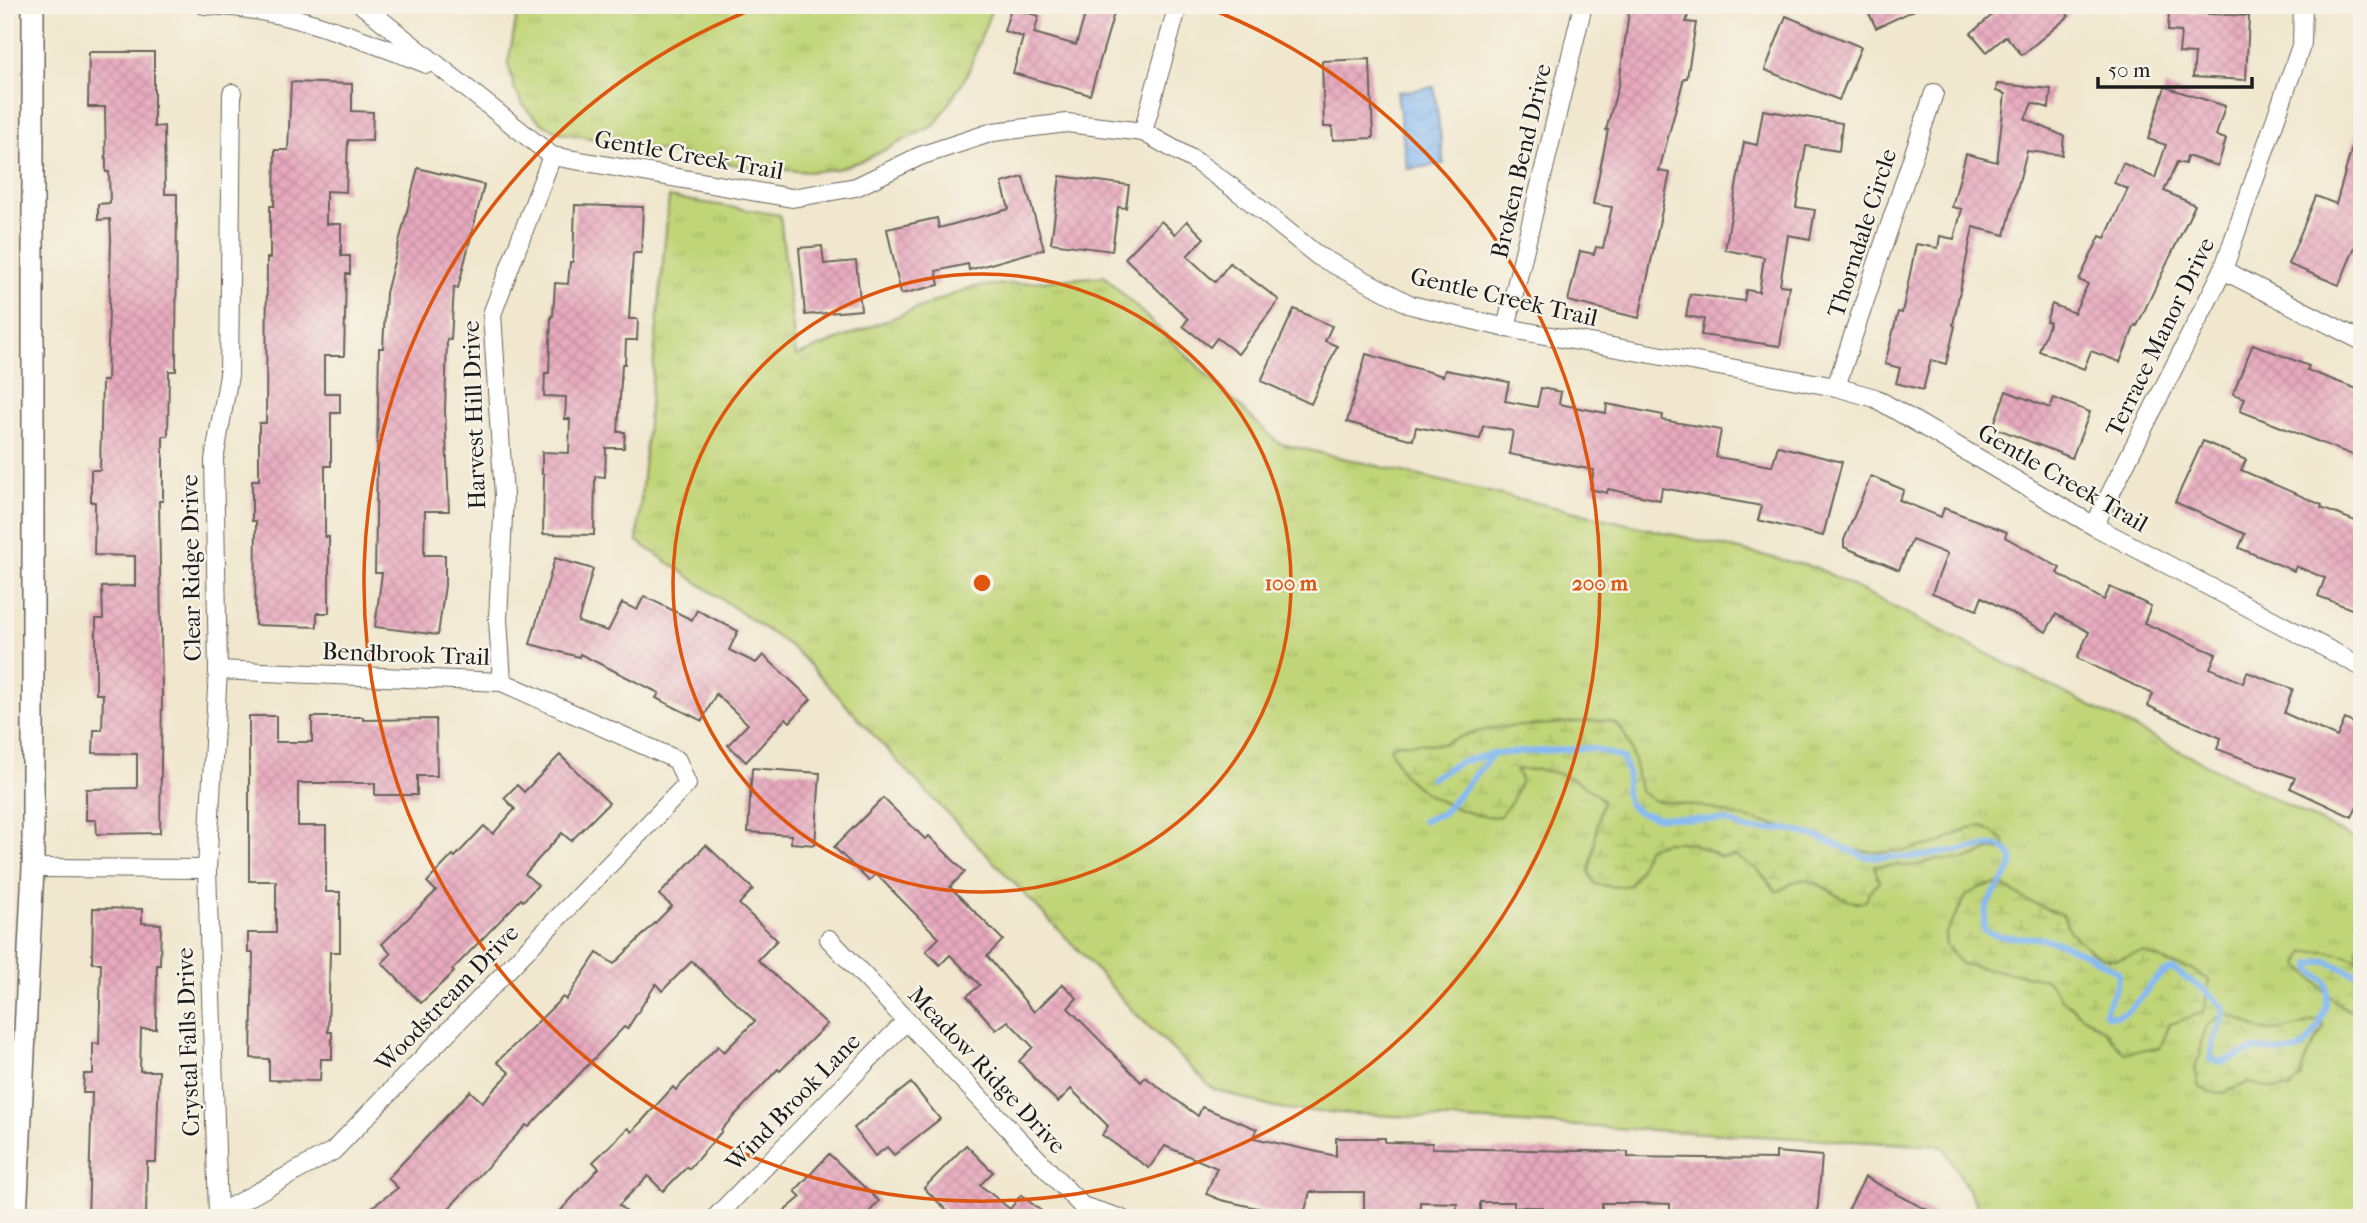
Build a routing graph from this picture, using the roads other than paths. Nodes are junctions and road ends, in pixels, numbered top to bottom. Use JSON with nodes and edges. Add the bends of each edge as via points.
{"nodes":[{"id":1,"x":33,"y":5,"type":"edge"},
{"id":2,"x":204,"y":5,"type":"edge"},
{"id":3,"x":360,"y":5,"type":"edge"},
{"id":4,"x":1178,"y":5,"type":"edge"},
{"id":5,"x":1583,"y":5,"type":"edge"},
{"id":6,"x":2303,"y":5,"type":"edge"},
{"id":7,"x":344,"y":32,"type":"junction"},
{"id":8,"x":447,"y":71,"type":"junction"},
{"id":9,"x":232,"y":93,"type":"dead end"},
{"id":10,"x":1934,"y":93,"type":"dead end"},
{"id":11,"x":1143,"y":132,"type":"junction"},
{"id":12,"x":552,"y":156,"type":"junction"},
{"id":13,"x":2223,"y":270,"type":"junction"},
{"id":14,"x":1506,"y":328,"type":"junction"},
{"id":15,"x":2362,"y":341,"type":"edge"},
{"id":16,"x":1836,"y":387,"type":"junction"},
{"id":17,"x":2094,"y":526,"type":"junction"},
{"id":18,"x":2362,"y":667,"type":"edge"},
{"id":19,"x":218,"y":670,"type":"junction"},
{"id":20,"x":502,"y":682,"type":"junction"},
{"id":21,"x":687,"y":784,"type":"joint"},
{"id":22,"x":33,"y":868,"type":"junction"},
{"id":23,"x":207,"y":869,"type":"junction"},
{"id":24,"x":828,"y":939,"type":"dead end"},
{"id":25,"x":906,"y":1021,"type":"junction"},
{"id":26,"x":218,"y":1214,"type":"joint"},
{"id":27,"x":16,"y":1218,"type":"edge"},
{"id":28,"x":716,"y":1218,"type":"edge"},
{"id":29,"x":1120,"y":1218,"type":"edge"}],
"edges":[{"from":1,"to":22,"type":"street"},
{"from":2,"to":7,"type":"street","name":"Gentle Creek Trail","via":[[261,11]]},
{"from":3,"to":7,"type":"street"},
{"from":3,"to":8,"type":"street","name":"Gentle Creek Trail"},
{"from":4,"to":11,"type":"street"},
{"from":5,"to":14,"type":"street","name":"Broken Bend Drive"},
{"from":6,"to":13,"type":"street","name":"Terrace Manor Drive","via":[[2302,43]]},
{"from":7,"to":8,"type":"street","name":"Gentle Creek Trail"},
{"from":8,"to":12,"type":"street","name":"Gentle Creek Trail"},
{"from":9,"to":19,"type":"street","name":"Clear Ridge Drive","via":[[229,376],[214,460]]},
{"from":10,"to":16,"type":"street","name":"Thorndale Circle"},
{"from":11,"to":12,"type":"street","name":"Gentle Creek Trail","via":[[1067,123],[993,132],[920,156],[856,187],[792,198]]},
{"from":11,"to":14,"type":"street","name":"Gentle Creek Trail","via":[[1197,162],[1318,256],[1411,305]]},
{"from":12,"to":20,"type":"street","name":"Harvest Hill Drive","via":[[492,314],[504,496],[498,619]]},
{"from":13,"to":15,"type":"street"},
{"from":13,"to":17,"type":"street","name":"Terrace Manor Drive"},
{"from":14,"to":16,"type":"street","name":"Gentle Creek Trail"},
{"from":16,"to":17,"type":"street","name":"Gentle Creek Trail","via":[[1875,398]]},
{"from":17,"to":18,"type":"street","name":"Gentle Creek Trail"},
{"from":19,"to":20,"type":"street","name":"Bendbrook Trail"},
{"from":19,"to":23,"type":"street","name":"Clear Ridge Drive"},
{"from":20,"to":21,"type":"street","name":"Bendbrook Trail","via":[[677,760]]},
{"from":21,"to":26,"type":"street","name":"Woodstream Drive","via":[[333,1151]]},
{"from":22,"to":23,"type":"street"},
{"from":22,"to":27,"type":"street"},
{"from":23,"to":26,"type":"street","name":"Crystal Falls Drive"},
{"from":24,"to":25,"type":"street","name":"Meadow Ridge Drive"},
{"from":25,"to":28,"type":"street","name":"Wind Brook Lane"},
{"from":25,"to":29,"type":"street","name":"Meadow Ridge Drive","via":[[1082,1206]]}]}
